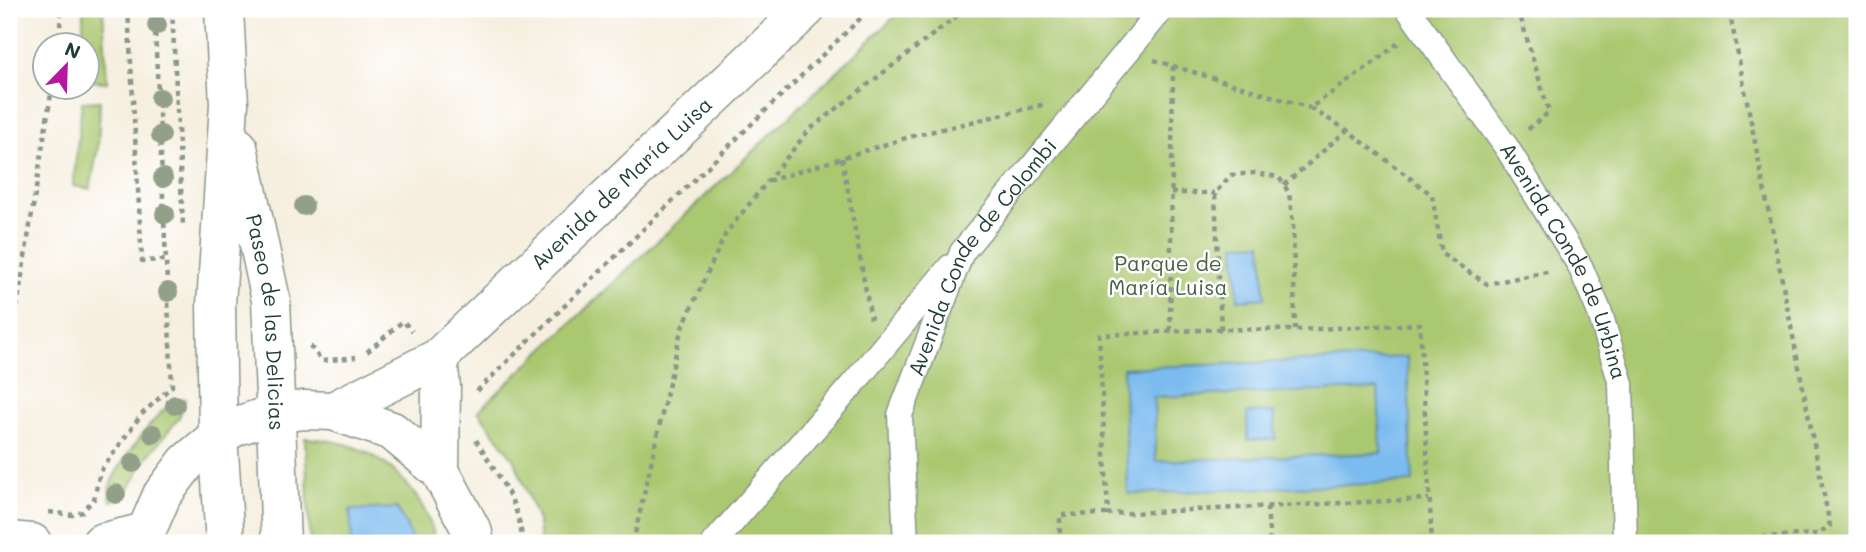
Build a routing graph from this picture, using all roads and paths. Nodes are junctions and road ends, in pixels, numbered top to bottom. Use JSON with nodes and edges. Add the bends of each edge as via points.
{"nodes":[{"id":1,"x":61,"y":9,"type":"edge"},
{"id":2,"x":128,"y":9,"type":"edge"},
{"id":3,"x":154,"y":9,"type":"edge"},
{"id":4,"x":172,"y":9,"type":"edge"},
{"id":5,"x":224,"y":9,"type":"edge"},
{"id":6,"x":806,"y":9,"type":"edge"},
{"id":7,"x":870,"y":9,"type":"edge"},
{"id":8,"x":966,"y":9,"type":"edge"},
{"id":9,"x":1162,"y":9,"type":"edge"},
{"id":10,"x":1518,"y":9,"type":"edge"},
{"id":11,"x":1729,"y":9,"type":"edge"},
{"id":12,"x":1414,"y":17,"type":"edge"},
{"id":13,"x":60,"y":32,"type":"edge"},
{"id":14,"x":1126,"y":52,"type":"junction"},
{"id":15,"x":1173,"y":66,"type":"junction"},
{"id":16,"x":1093,"y":93,"type":"junction"},
{"id":17,"x":50,"y":102,"type":"edge"},
{"id":18,"x":229,"y":104,"type":"junction"},
{"id":19,"x":1310,"y":108,"type":"junction"},
{"id":20,"x":1348,"y":130,"type":"junction"},
{"id":21,"x":1507,"y":148,"type":"junction"},
{"id":22,"x":842,"y":158,"type":"junction"},
{"id":23,"x":767,"y":181,"type":"junction"},
{"id":24,"x":1284,"y":185,"type":"junction"},
{"id":25,"x":1171,"y":193,"type":"junction"},
{"id":26,"x":1215,"y":193,"type":"junction"},
{"id":27,"x":183,"y":225,"type":"dead end"},
{"id":28,"x":962,"y":252,"type":"junction"},
{"id":29,"x":166,"y":260,"type":"junction"},
{"id":30,"x":1580,"y":266,"type":"junction"},
{"id":31,"x":411,"y":329,"type":"dead end"},
{"id":32,"x":1221,"y":329,"type":"junction"},
{"id":33,"x":1295,"y":330,"type":"junction"},
{"id":34,"x":1170,"y":332,"type":"junction"},
{"id":35,"x":309,"y":335,"type":"dead end"},
{"id":36,"x":877,"y":355,"type":"junction"},
{"id":37,"x":9,"y":358,"type":"edge"},
{"id":38,"x":438,"y":358,"type":"junction"},
{"id":39,"x":472,"y":396,"type":"dead end"},
{"id":40,"x":332,"y":411,"type":"junction"},
{"id":41,"x":276,"y":413,"type":"junction"},
{"id":42,"x":218,"y":436,"type":"junction"},
{"id":43,"x":475,"y":439,"type":"dead end"},
{"id":44,"x":440,"y":471,"type":"junction"},
{"id":45,"x":1429,"y":499,"type":"junction"},
{"id":46,"x":1267,"y":507,"type":"junction"},
{"id":47,"x":1108,"y":514,"type":"junction"},
{"id":48,"x":72,"y":515,"type":"dead end"},
{"id":49,"x":145,"y":538,"type":"edge"},
{"id":50,"x":9,"y":541,"type":"edge"},
{"id":51,"x":32,"y":543,"type":"edge"},
{"id":52,"x":101,"y":543,"type":"edge"},
{"id":53,"x":225,"y":543,"type":"edge"},
{"id":54,"x":281,"y":543,"type":"edge"},
{"id":55,"x":475,"y":543,"type":"edge"},
{"id":56,"x":522,"y":543,"type":"edge"},
{"id":57,"x":633,"y":543,"type":"edge"},
{"id":58,"x":714,"y":543,"type":"edge"},
{"id":59,"x":906,"y":543,"type":"edge"},
{"id":60,"x":1060,"y":543,"type":"edge"},
{"id":61,"x":1270,"y":543,"type":"edge"},
{"id":62,"x":1432,"y":543,"type":"edge"},
{"id":63,"x":1625,"y":543,"type":"edge"},
{"id":64,"x":1647,"y":543,"type":"edge"}],
"edges":[{"from":1,"to":13,"type":"path"},
{"from":2,"to":29,"type":"path","via":[[142,261]]},
{"from":3,"to":29,"type":"path"},
{"from":4,"to":27,"type":"path"},
{"from":5,"to":18,"type":"main road","name":"Paseo de las Delicias"},
{"from":6,"to":38,"type":"main road","name":"Avenida de María Luisa"},
{"from":7,"to":39,"type":"path"},
{"from":8,"to":23,"type":"path","via":[[809,130]]},
{"from":9,"to":14,"type":"street","name":"Avenida Conde de Colombi"},
{"from":10,"to":21,"type":"path","via":[[1549,112]]},
{"from":11,"to":64,"type":"path","via":[[1830,526],[1817,534]]},
{"from":12,"to":19,"type":"path","via":[[1372,64]]},
{"from":12,"to":21,"type":"street","name":"Avenida Conde de Urbina"},
{"from":14,"to":15,"type":"path"},
{"from":14,"to":16,"type":"street","name":"Avenida Conde de Colombi"},
{"from":15,"to":19,"type":"path"},
{"from":15,"to":25,"type":"path"},
{"from":16,"to":22,"type":"path","via":[[909,137]]},
{"from":16,"to":28,"type":"street","name":"Avenida Conde de Colombi"},
{"from":17,"to":37,"type":"path"},
{"from":18,"to":41,"type":"main road","name":"Paseo de las Delicias","via":[[271,300]]},
{"from":18,"to":42,"type":"main road","name":"Paseo de las Delicias","via":[[216,305]]},
{"from":19,"to":20,"type":"path"},
{"from":20,"to":24,"type":"path"},
{"from":20,"to":30,"type":"path","via":[[1432,195],[1442,254],[1487,284]]},
{"from":21,"to":30,"type":"street","name":"Avenida Conde de Urbina"},
{"from":22,"to":23,"type":"path"},
{"from":22,"to":36,"type":"path"},
{"from":23,"to":57,"type":"path","via":[[726,233],[681,330]]},
{"from":24,"to":26,"type":"path","via":[[1279,177],[1231,175]]},
{"from":24,"to":33,"type":"path","via":[[1293,224]]},
{"from":25,"to":26,"type":"path"},
{"from":25,"to":34,"type":"path"},
{"from":26,"to":32,"type":"path"},
{"from":28,"to":36,"type":"street"},
{"from":28,"to":59,"type":"street","name":"Avenida Conde de Colombi","via":[[900,415]]},
{"from":29,"to":48,"type":"path","via":[[172,386],[141,415],[100,472],[94,499]]},
{"from":30,"to":63,"type":"street","name":"Avenida Conde de Urbina","via":[[1621,384]]},
{"from":31,"to":35,"type":"path","via":[[403,321],[361,357],[322,361],[310,348]]},
{"from":32,"to":33,"type":"path"},
{"from":32,"to":34,"type":"path"},
{"from":33,"to":45,"type":"path","via":[[1420,324]]},
{"from":34,"to":47,"type":"path","via":[[1099,335]]},
{"from":36,"to":58,"type":"street"},
{"from":38,"to":40,"type":"main road","name":"Avenida de María Luisa"},
{"from":38,"to":44,"type":"main road"},
{"from":40,"to":41,"type":"main road"},
{"from":40,"to":44,"type":"main road","via":[[392,431]]},
{"from":41,"to":42,"type":"main road"},
{"from":41,"to":54,"type":"main road","name":"Paseo de las Delicias"},
{"from":42,"to":49,"type":"main road","via":[[187,461],[162,495]]},
{"from":42,"to":53,"type":"main road","name":"Paseo de las Delicias"},
{"from":43,"to":56,"type":"path","via":[[515,505]]},
{"from":44,"to":55,"type":"main road"},
{"from":45,"to":46,"type":"path"},
{"from":45,"to":62,"type":"path"},
{"from":46,"to":47,"type":"path"},
{"from":46,"to":61,"type":"path"},
{"from":47,"to":60,"type":"path","via":[[1059,516]]},
{"from":49,"to":52,"type":"main road"},
{"from":50,"to":51,"type":"main road"}]}
